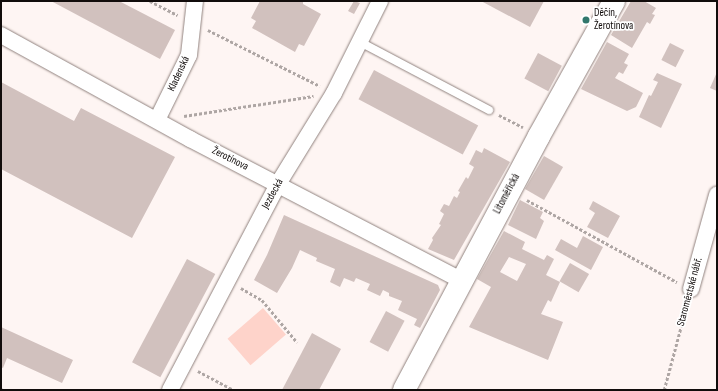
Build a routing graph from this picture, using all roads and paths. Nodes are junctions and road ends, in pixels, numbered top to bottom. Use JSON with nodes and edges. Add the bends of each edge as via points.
{"nodes":[{"id":1,"x":150,"y":1,"type":"edge"},
{"id":2,"x":195,"y":1,"type":"edge"},
{"id":3,"x":380,"y":1,"type":"edge"},
{"id":4,"x":614,"y":1,"type":"edge"},
{"id":5,"x":193,"y":22,"type":"junction"},
{"id":6,"x":1,"y":35,"type":"edge"},
{"id":7,"x":360,"y":42,"type":"junction"},
{"id":8,"x":334,"y":93,"type":"junction"},
{"id":9,"x":489,"y":110,"type":"joint"},
{"id":10,"x":157,"y":120,"type":"junction"},
{"id":11,"x":539,"y":136,"type":"junction"},
{"id":12,"x":278,"y":184,"type":"junction"},
{"id":13,"x":510,"y":190,"type":"junction"},
{"id":14,"x":717,"y":194,"type":"edge"},
{"id":15,"x":227,"y":280,"type":"junction"},
{"id":16,"x":461,"y":280,"type":"junction"},
{"id":17,"x":691,"y":289,"type":"junction"},
{"id":18,"x":297,"y":342,"type":"dead end"},
{"id":19,"x":184,"y":363,"type":"junction"},
{"id":20,"x":170,"y":390,"type":"edge"},
{"id":21,"x":233,"y":390,"type":"edge"},
{"id":22,"x":404,"y":390,"type":"edge"},
{"id":23,"x":664,"y":390,"type":"edge"}],
"edges":[{"from":1,"to":5,"type":"path"},
{"from":2,"to":5,"type":"street","name":"Kladenská"},
{"from":3,"to":7,"type":"street","name":"Jezdecká"},
{"from":4,"to":11,"type":"main road","name":"Litoměřická"},
{"from":5,"to":8,"type":"path"},
{"from":5,"to":10,"type":"street","name":"Kladenská","via":[[189,55]]},
{"from":6,"to":10,"type":"street","name":"Žerotínova"},
{"from":7,"to":8,"type":"street","name":"Jezdecká"},
{"from":7,"to":9,"type":"lane"},
{"from":8,"to":10,"type":"path"},
{"from":8,"to":12,"type":"street","name":"Jezdecká"},
{"from":9,"to":11,"type":"path"},
{"from":10,"to":12,"type":"street","name":"Žerotínova"},
{"from":11,"to":13,"type":"main road","name":"Litoměřická"},
{"from":12,"to":15,"type":"street","name":"Jezdecká"},
{"from":12,"to":16,"type":"street","name":"Žerotínova"},
{"from":13,"to":16,"type":"main road","name":"Litoměřická"},
{"from":13,"to":17,"type":"path"},
{"from":14,"to":17,"type":"street","name":"Staroměstské nábř."},
{"from":15,"to":18,"type":"path","via":[[262,300]]},
{"from":15,"to":19,"type":"street","name":"Jezdecká"},
{"from":16,"to":22,"type":"main road","name":"Litoměřická"},
{"from":17,"to":23,"type":"path","name":"Staroměstské nábř."},
{"from":19,"to":20,"type":"street","name":"Jezdecká"},
{"from":19,"to":21,"type":"path"}]}
